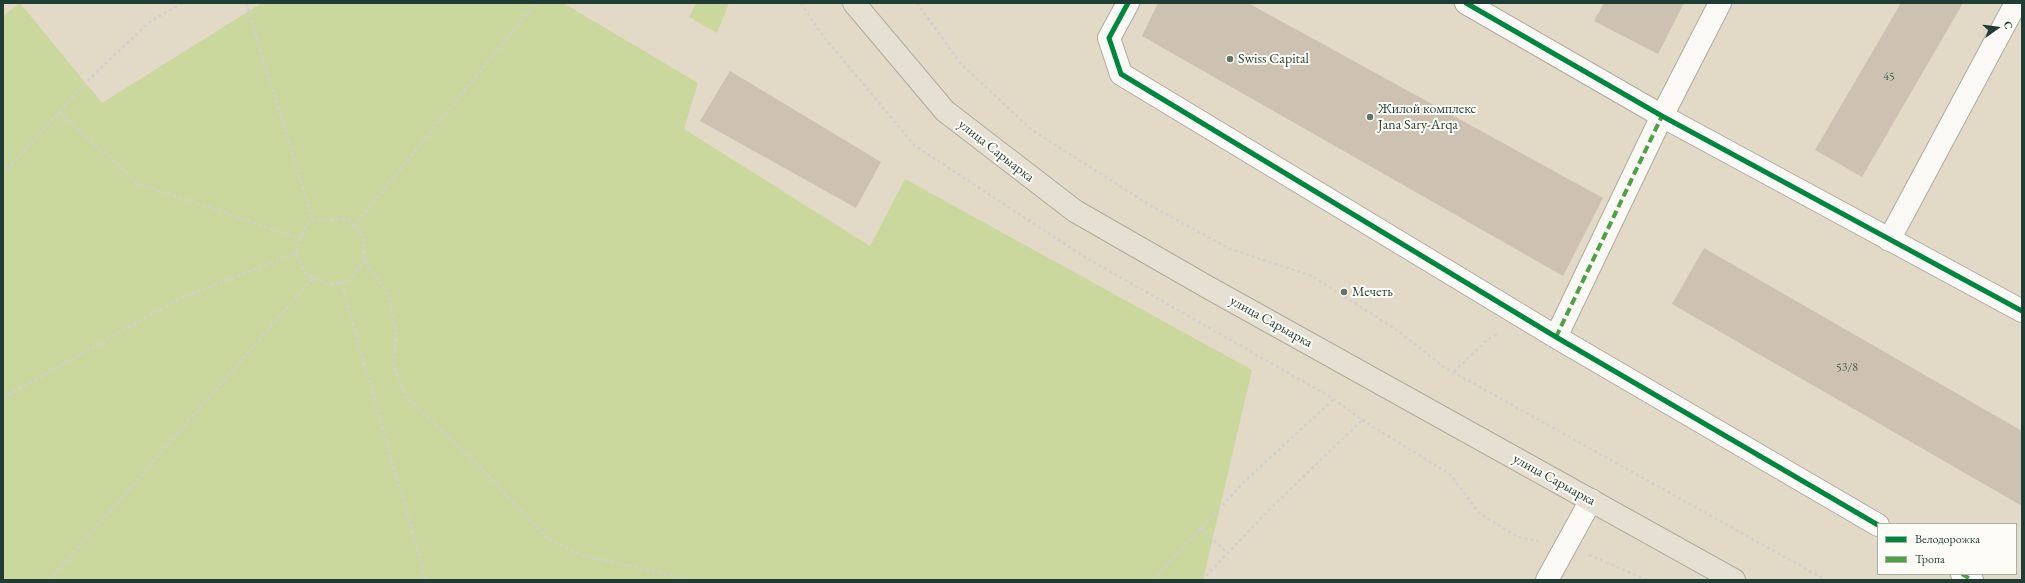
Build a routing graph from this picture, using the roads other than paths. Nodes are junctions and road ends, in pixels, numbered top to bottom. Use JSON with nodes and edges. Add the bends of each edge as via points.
{"nodes":[{"id":1,"x":854,"y":3,"type":"edge"},
{"id":2,"x":1128,"y":3,"type":"edge"},
{"id":3,"x":1466,"y":3,"type":"edge"},
{"id":4,"x":1720,"y":3,"type":"edge"},
{"id":5,"x":2016,"y":3,"type":"edge"},
{"id":6,"x":1662,"y":116,"type":"junction"},
{"id":7,"x":1889,"y":240,"type":"junction"},
{"id":8,"x":2022,"y":311,"type":"edge"},
{"id":9,"x":1556,"y":337,"type":"junction"},
{"id":10,"x":1590,"y":500,"type":"junction"},
{"id":11,"x":1877,"y":524,"type":"edge"},
{"id":12,"x":1547,"y":580,"type":"edge"},
{"id":13,"x":1734,"y":580,"type":"edge"}],
"edges":[{"from":1,"to":10,"type":"main road","name":"улица Сарыарка","via":[[945,111],[1075,212]]},
{"from":2,"to":9,"type":"street","via":[[1109,38],[1121,74]]},
{"from":3,"to":6,"type":"street"},
{"from":4,"to":6,"type":"street"},
{"from":5,"to":7,"type":"street"},
{"from":6,"to":7,"type":"street"},
{"from":6,"to":9,"type":"street"},
{"from":7,"to":8,"type":"street"},
{"from":9,"to":11,"type":"street"},
{"from":10,"to":12,"type":"street"},
{"from":10,"to":13,"type":"main road","name":"улица Сарыарка"}]}
